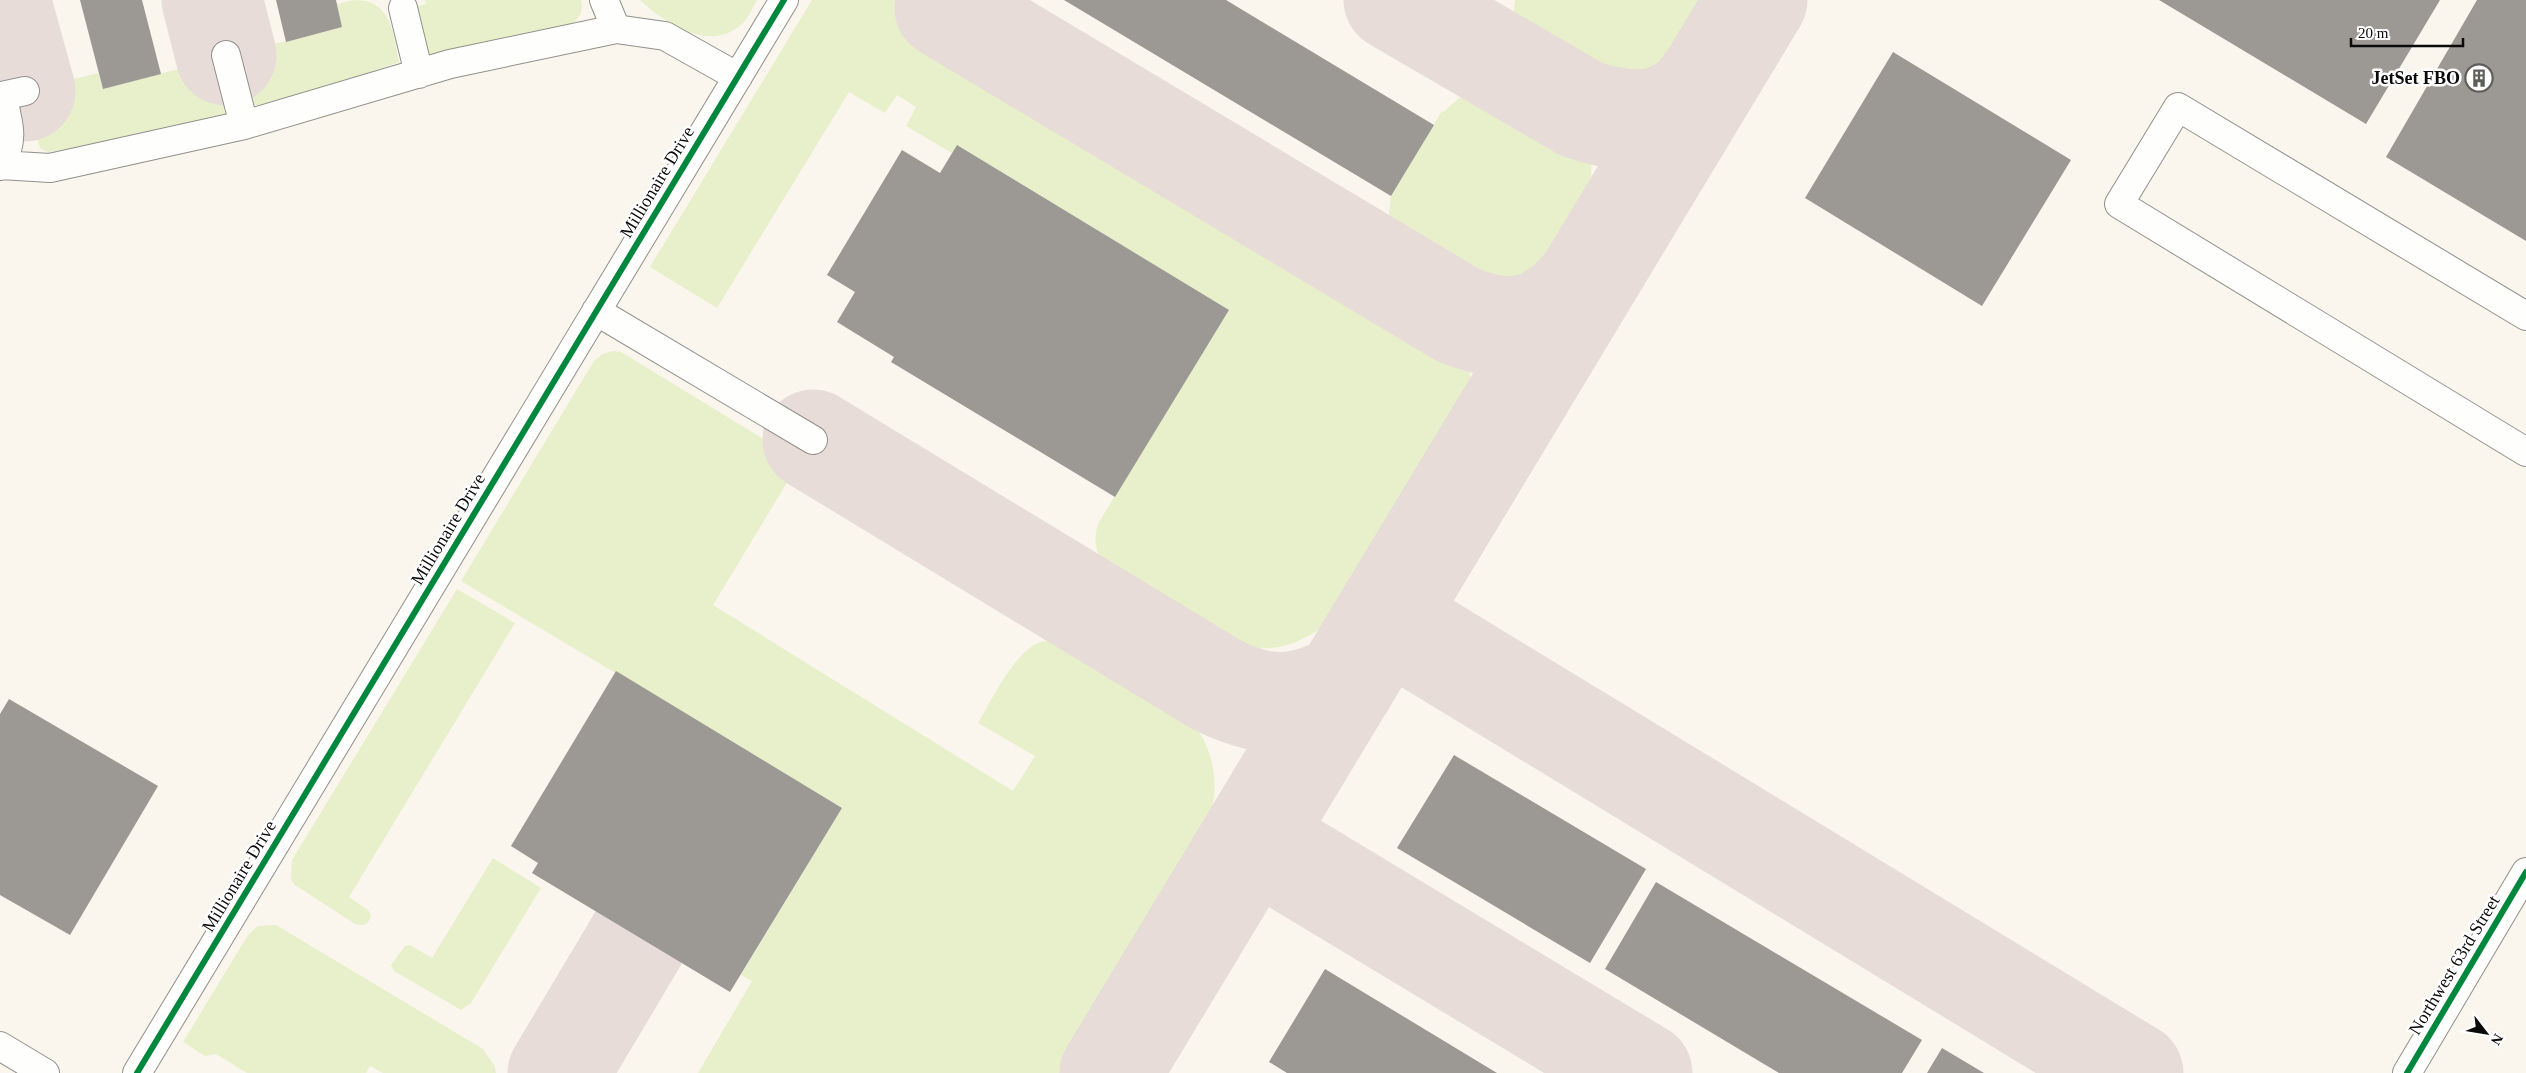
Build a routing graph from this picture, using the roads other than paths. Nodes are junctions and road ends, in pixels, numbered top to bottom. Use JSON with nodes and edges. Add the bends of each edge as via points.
{"nodes":[{"id":1,"x":604,"y":0,"type":"edge"},
{"id":2,"x":784,"y":0,"type":"edge"},
{"id":3,"x":403,"y":8,"type":"dead end"},
{"id":4,"x":616,"y":29,"type":"junction"},
{"id":5,"x":226,"y":56,"type":"dead end"},
{"id":6,"x":419,"y":74,"type":"junction"},
{"id":7,"x":738,"y":77,"type":"junction"},
{"id":8,"x":25,"y":91,"type":"dead end"},
{"id":9,"x":244,"y":125,"type":"junction"},
{"id":10,"x":0,"y":166,"type":"edge"},
{"id":11,"x":596,"y":311,"type":"junction"},
{"id":12,"x":2526,"y":316,"type":"edge"},
{"id":13,"x":813,"y":440,"type":"dead end"},
{"id":14,"x":2526,"y":452,"type":"edge"},
{"id":15,"x":2526,"y":872,"type":"edge"},
{"id":16,"x":0,"y":1046,"type":"edge"},
{"id":17,"x":45,"y":1073,"type":"edge"},
{"id":18,"x":137,"y":1073,"type":"edge"},
{"id":19,"x":2407,"y":1073,"type":"edge"}],
"edges":[{"from":1,"to":4,"type":"street"},
{"from":2,"to":7,"type":"street","name":"Millionaire Drive"},
{"from":3,"to":6,"type":"street"},
{"from":4,"to":6,"type":"street","via":[[450,64]]},
{"from":4,"to":7,"type":"street","via":[[665,36]]},
{"from":5,"to":9,"type":"street"},
{"from":6,"to":9,"type":"street"},
{"from":7,"to":11,"type":"street","name":"Millionaire Drive"},
{"from":8,"to":10,"type":"street","via":[[2,96],[10,150]]},
{"from":9,"to":10,"type":"street","via":[[50,168]]},
{"from":11,"to":13,"type":"street"},
{"from":11,"to":18,"type":"street","name":"Millionaire Drive"},
{"from":12,"to":14,"type":"street","via":[[2178,107],[2119,204]]},
{"from":15,"to":19,"type":"street","name":"Northwest 63rd Street"},
{"from":16,"to":17,"type":"street"}]}
